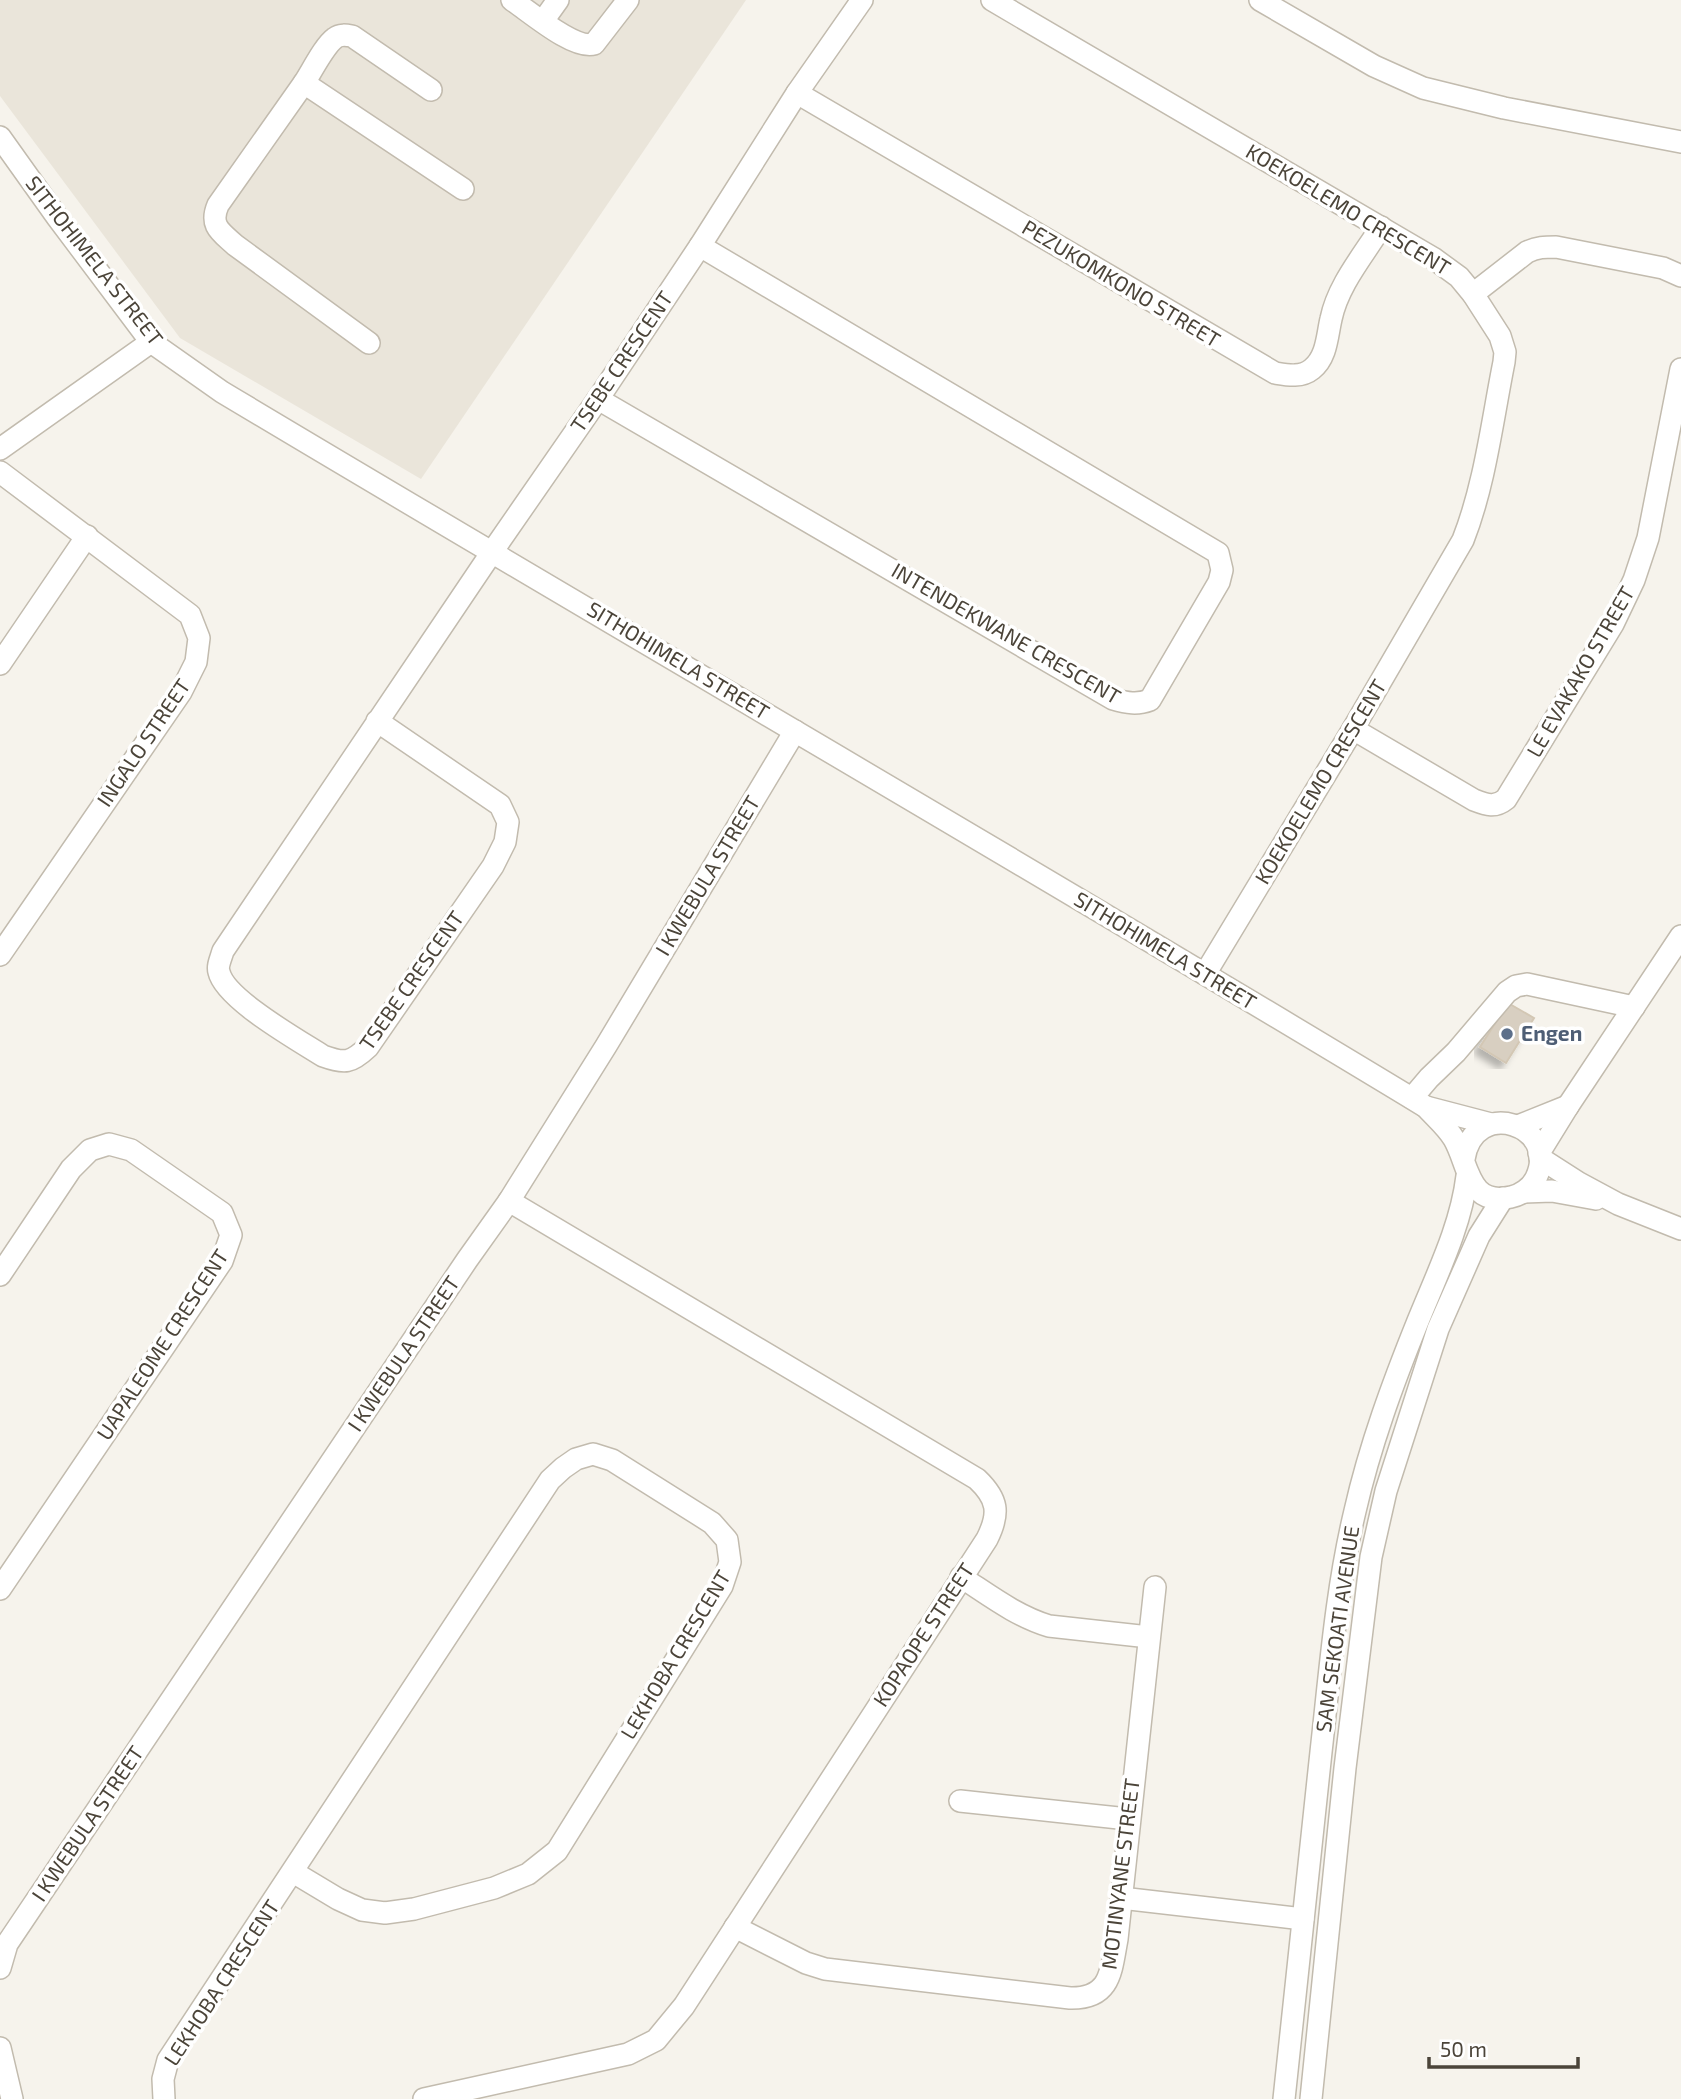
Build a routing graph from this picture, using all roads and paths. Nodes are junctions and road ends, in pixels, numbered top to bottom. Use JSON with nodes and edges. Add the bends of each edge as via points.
{"nodes":[{"id":1,"x":512,"y":0,"type":"edge"},
{"id":2,"x":558,"y":0,"type":"edge"},
{"id":3,"x":628,"y":0,"type":"edge"},
{"id":4,"x":862,"y":0,"type":"edge"},
{"id":5,"x":992,"y":0,"type":"edge"},
{"id":6,"x":1260,"y":0,"type":"edge"},
{"id":7,"x":543,"y":21,"type":"junction"},
{"id":8,"x":304,"y":83,"type":"junction"},
{"id":9,"x":431,"y":90,"type":"dead end"},
{"id":10,"x":797,"y":93,"type":"junction"},
{"id":11,"x":0,"y":137,"type":"edge"},
{"id":12,"x":1681,"y":142,"type":"edge"},
{"id":13,"x":463,"y":189,"type":"dead end"},
{"id":14,"x":1381,"y":228,"type":"junction"},
{"id":15,"x":700,"y":246,"type":"junction"},
{"id":16,"x":1681,"y":276,"type":"edge"},
{"id":17,"x":1474,"y":294,"type":"junction"},
{"id":18,"x":151,"y":342,"type":"junction"},
{"id":19,"x":369,"y":343,"type":"dead end"},
{"id":20,"x":1681,"y":369,"type":"edge"},
{"id":21,"x":598,"y":399,"type":"junction"},
{"id":22,"x":0,"y":449,"type":"edge"},
{"id":23,"x":0,"y":472,"type":"edge"},
{"id":24,"x":87,"y":536,"type":"junction"},
{"id":25,"x":492,"y":552,"type":"junction"},
{"id":26,"x":0,"y":664,"type":"edge"},
{"id":27,"x":377,"y":721,"type":"junction"},
{"id":28,"x":1353,"y":729,"type":"junction"},
{"id":29,"x":795,"y":731,"type":"junction"},
{"id":30,"x":1681,"y":936,"type":"edge"},
{"id":31,"x":0,"y":955,"type":"edge"},
{"id":32,"x":1205,"y":974,"type":"junction"},
{"id":33,"x":1634,"y":1007,"type":"junction"},
{"id":34,"x":1419,"y":1102,"type":"junction"},
{"id":35,"x":1568,"y":1106,"type":"junction"},
{"id":36,"x":1490,"y":1124,"type":"junction"},
{"id":37,"x":1518,"y":1126,"type":"junction"},
{"id":38,"x":1540,"y":1156,"type":"junction"},
{"id":39,"x":1466,"y":1167,"type":"junction"},
{"id":40,"x":1524,"y":1192,"type":"junction"},
{"id":41,"x":1503,"y":1198,"type":"junction"},
{"id":42,"x":509,"y":1201,"type":"junction"},
{"id":43,"x":1618,"y":1204,"type":"junction"},
{"id":44,"x":1681,"y":1229,"type":"edge"},
{"id":45,"x":0,"y":1275,"type":"edge"},
{"id":46,"x":961,"y":1577,"type":"junction"},
{"id":47,"x":1155,"y":1587,"type":"dead end"},
{"id":48,"x":0,"y":1589,"type":"edge"},
{"id":49,"x":1149,"y":1637,"type":"junction"},
{"id":50,"x":960,"y":1801,"type":"dead end"},
{"id":51,"x":1128,"y":1819,"type":"junction"},
{"id":52,"x":293,"y":1872,"type":"junction"},
{"id":53,"x":1121,"y":1898,"type":"junction"},
{"id":54,"x":1303,"y":1919,"type":"junction"},
{"id":55,"x":735,"y":1927,"type":"junction"},
{"id":56,"x":4,"y":1942,"type":"edge"},
{"id":57,"x":0,"y":1968,"type":"edge"},
{"id":58,"x":0,"y":2048,"type":"edge"},
{"id":59,"x":12,"y":2099,"type":"edge"},
{"id":60,"x":164,"y":2099,"type":"edge"},
{"id":61,"x":424,"y":2099,"type":"edge"},
{"id":62,"x":1284,"y":2099,"type":"edge"},
{"id":63,"x":1311,"y":2099,"type":"edge"}],
"edges":[{"from":1,"to":7,"type":"street"},
{"from":2,"to":7,"type":"street"},
{"from":3,"to":7,"type":"street","via":[[589,46]]},
{"from":4,"to":10,"type":"street","name":"TSEBE CRESCENT"},
{"from":5,"to":14,"type":"street","name":"KOEKOELEMO CRESCENT"},
{"from":6,"to":12,"type":"street","via":[[1374,66],[1423,88]]},
{"from":8,"to":9,"type":"street","via":[[334,38],[342,35],[352,36]]},
{"from":8,"to":13,"type":"street"},
{"from":8,"to":19,"type":"street","via":[[218,205],[215,223],[235,245]]},
{"from":10,"to":14,"type":"street","name":"PEZUKOMKONO STREET","via":[[1275,373],[1301,374],[1319,360],[1339,293]]},
{"from":10,"to":15,"type":"street","name":"TSEBE CRESCENT"},
{"from":11,"to":18,"type":"street","name":"SITHOHIMELA STREET"},
{"from":14,"to":17,"type":"street","name":"KOEKOELEMO CRESCENT","via":[[1447,267]]},
{"from":15,"to":21,"type":"street","name":"TSEBE CRESCENT"},
{"from":15,"to":21,"type":"street","name":"INTENDEKWANE CRESCENT","via":[[1218,553],[1223,570],[1219,582],[1150,699],[1128,704],[1113,699]]},
{"from":16,"to":17,"type":"street","via":[[1653,266],[1543,247],[1527,252]]},
{"from":17,"to":28,"type":"street","name":"KOEKOELEMO CRESCENT","via":[[1500,336],[1505,356],[1474,511],[1459,549]]},
{"from":18,"to":22,"type":"street"},
{"from":18,"to":25,"type":"street","name":"SITHOHIMELA STREET","via":[[222,392]]},
{"from":20,"to":28,"type":"street","name":"LE EVAKAKO STREET","via":[[1648,538],[1634,580],[1613,624],[1506,799],[1494,806],[1474,800]]},
{"from":21,"to":25,"type":"street","name":"TSEBE CRESCENT"},
{"from":23,"to":24,"type":"street","name":"INGALO STREET"},
{"from":24,"to":26,"type":"street"},
{"from":24,"to":31,"type":"street","name":"INGALO STREET","via":[[190,615],[199,638],[196,662],[181,692]]},
{"from":25,"to":27,"type":"street","name":"TSEBE CRESCENT"},
{"from":25,"to":29,"type":"street","name":"SITHOHIMELA STREET"},
{"from":27,"to":27,"type":"street","name":"TSEBE CRESCENT","via":[[500,805],[508,822],[505,842],[493,866],[368,1047],[355,1059],[339,1062],[237,998],[223,985],[218,969],[223,951]]},
{"from":28,"to":32,"type":"street","name":"KOEKOELEMO CRESCENT"},
{"from":29,"to":32,"type":"street","name":"SITHOHIMELA STREET"},
{"from":29,"to":42,"type":"street","name":"I KWEBULA STREET"},
{"from":30,"to":33,"type":"street"},
{"from":32,"to":34,"type":"street","name":"SITHOHIMELA STREET"},
{"from":33,"to":34,"type":"street","via":[[1527,984],[1516,986],[1435,1072]]},
{"from":33,"to":35,"type":"street"},
{"from":34,"to":36,"type":"street","name":"SITHOHIMELA STREET"},
{"from":34,"to":39,"type":"street","name":"SITHOHIMELA STREET","via":[[1452,1136]]},
{"from":35,"to":37,"type":"street"},
{"from":35,"to":38,"type":"street"},
{"from":36,"to":37,"type":"street"},
{"from":36,"to":39,"type":"street","via":[[1468,1144]]},
{"from":37,"to":38,"type":"street","via":[[1532,1137]]},
{"from":38,"to":40,"type":"street","via":[[1539,1171]]},
{"from":38,"to":43,"type":"street"},
{"from":39,"to":41,"type":"street","via":[[1478,1190]]},
{"from":39,"to":54,"type":"street","name":"SAM SEKOATI AVENUE","via":[[1465,1194],[1455,1227],[1390,1391],[1354,1514],[1338,1610]]},
{"from":40,"to":41,"type":"street"},
{"from":40,"to":43,"type":"street","via":[[1552,1191]]},
{"from":41,"to":63,"type":"street","name":"SAM SEKOATI AVENUE","via":[[1479,1236],[1438,1329],[1390,1479],[1371,1557]]},
{"from":42,"to":46,"type":"street","name":"KOPAOPE STREET","via":[[977,1479],[993,1496],[994,1521]]},
{"from":42,"to":56,"type":"street","name":"I KWEBULA STREET"},
{"from":43,"to":44,"type":"street"},
{"from":45,"to":48,"type":"street","name":"UAPALEOME CRESCENT","via":[[71,1169],[90,1150],[109,1144],[131,1150],[222,1213],[231,1235],[222,1261]]},
{"from":46,"to":49,"type":"street","via":[[1010,1609],[1049,1626]]},
{"from":46,"to":55,"type":"street","name":"KOPAOPE STREET"},
{"from":47,"to":49,"type":"street","name":"MOTINYANE STREET"},
{"from":49,"to":51,"type":"street","name":"MOTINYANE STREET"},
{"from":50,"to":51,"type":"street"},
{"from":51,"to":53,"type":"street","name":"MOTINYANE STREET"},
{"from":52,"to":52,"type":"street","name":"LEKHOBA CRESCENT","via":[[550,1480],[563,1468],[593,1454],[612,1460],[712,1523],[727,1540],[730,1562],[722,1586],[557,1851],[528,1874],[494,1888],[385,1913],[362,1910]]},
{"from":52,"to":60,"type":"street","name":"LEKHOBA CRESCENT","via":[[168,2060]]},
{"from":53,"to":54,"type":"street"},
{"from":53,"to":55,"type":"street","name":"MOTINYANE STREET","via":[[1110,1974],[1103,1988],[1084,1998],[825,1969]]},
{"from":54,"to":62,"type":"street","name":"SAM SEKOATI AVENUE"},
{"from":55,"to":61,"type":"street","name":"KOPAOPE STREET","via":[[656,2040],[628,2054]]},
{"from":56,"to":57,"type":"street","name":"I KWEBULA STREET"},
{"from":58,"to":59,"type":"street"}]}
